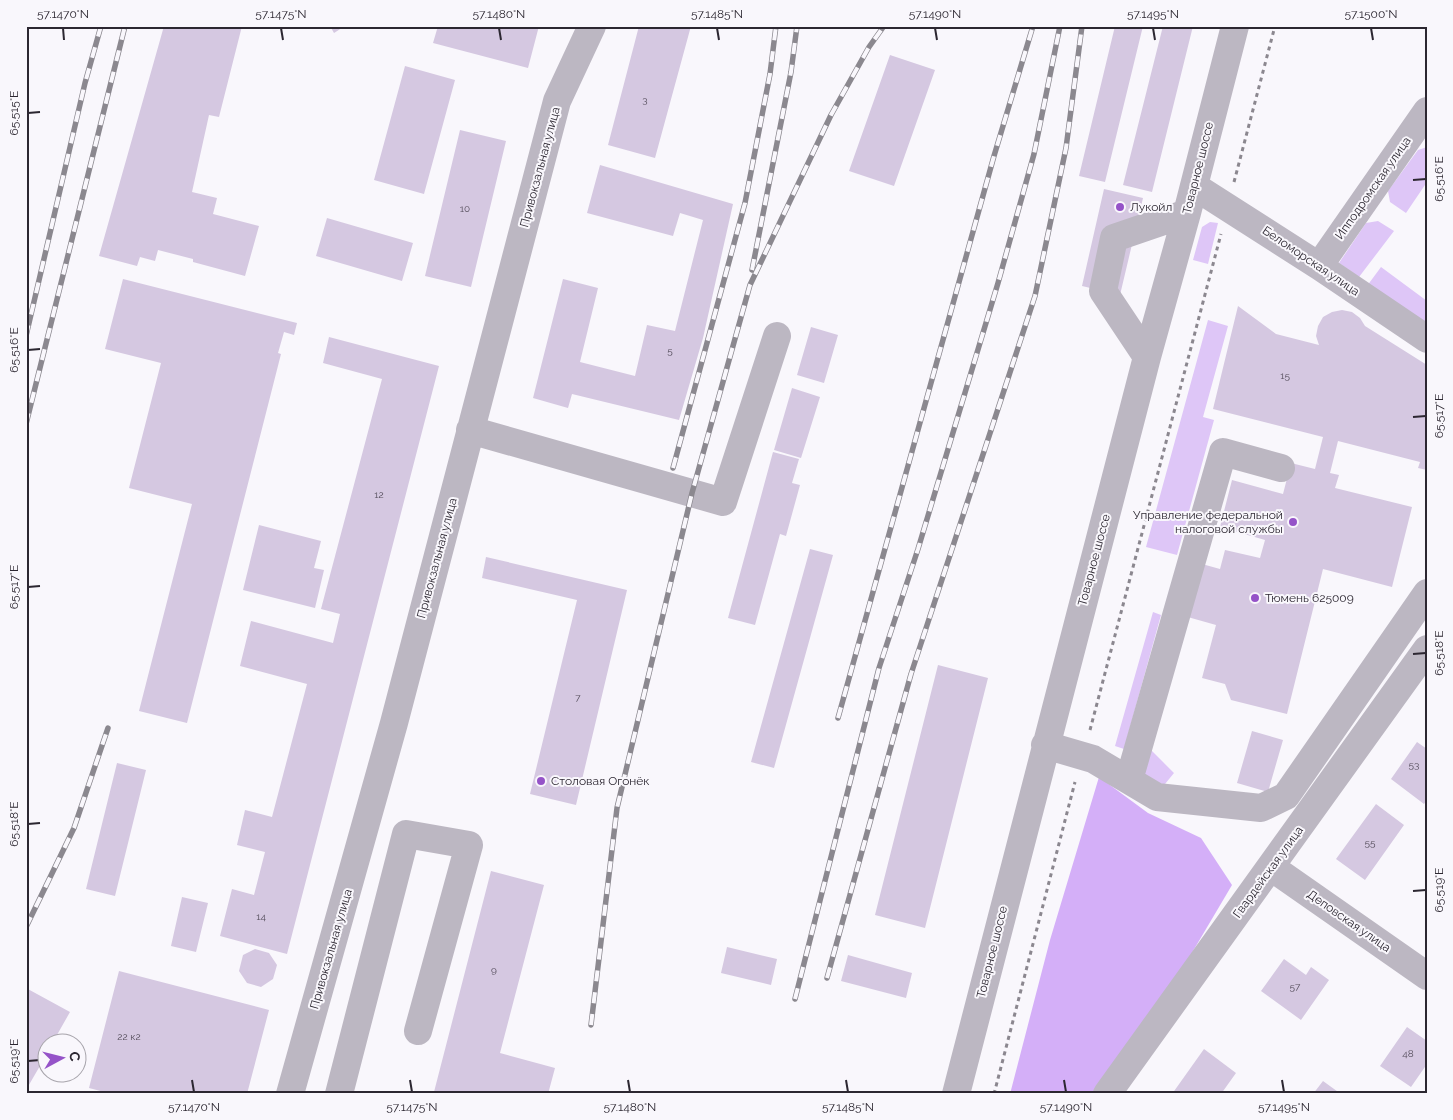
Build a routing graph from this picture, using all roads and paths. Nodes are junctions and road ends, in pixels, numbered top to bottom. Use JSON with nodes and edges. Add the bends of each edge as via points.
{"nodes":[{"id":1,"x":592,"y":26,"type":"edge"},
{"id":2,"x":1235,"y":26,"type":"edge"},
{"id":3,"x":1275,"y":26,"type":"edge"},
{"id":4,"x":1427,"y":111,"type":"edge"},
{"id":5,"x":1194,"y":186,"type":"junction"},
{"id":6,"x":1228,"y":207,"type":"junction"},
{"id":7,"x":1187,"y":213,"type":"junction"},
{"id":8,"x":1319,"y":266,"type":"junction"},
{"id":9,"x":777,"y":336,"type":"dead end"},
{"id":10,"x":1427,"y":339,"type":"edge"},
{"id":11,"x":1146,"y":357,"type":"junction"},
{"id":12,"x":470,"y":430,"type":"junction"},
{"id":13,"x":1281,"y":468,"type":"dead end"},
{"id":14,"x":1427,"y":593,"type":"edge"},
{"id":15,"x":1427,"y":649,"type":"edge"},
{"id":16,"x":1046,"y":745,"type":"junction"},
{"id":17,"x":1083,"y":756,"type":"junction"},
{"id":18,"x":1129,"y":780,"type":"junction"},
{"id":19,"x":1272,"y":867,"type":"junction"},
{"id":20,"x":1427,"y":976,"type":"edge"},
{"id":21,"x":418,"y":1031,"type":"dead end"},
{"id":22,"x":290,"y":1094,"type":"edge"},
{"id":23,"x":339,"y":1094,"type":"edge"},
{"id":24,"x":956,"y":1094,"type":"edge"},
{"id":25,"x":994,"y":1094,"type":"edge"},
{"id":26,"x":1107,"y":1094,"type":"edge"}],
"edges":[{"from":1,"to":12,"type":"street","name":"Привокзальная улица","via":[[557,101]]},
{"from":2,"to":5,"type":"street","name":"Товарное шоссе"},
{"from":3,"to":6,"type":"path"},
{"from":4,"to":8,"type":"street","name":"Ипподромская улица"},
{"from":5,"to":6,"type":"street","name":"Беломорская улица"},
{"from":5,"to":7,"type":"street","name":"Товарное шоссе"},
{"from":6,"to":8,"type":"street","name":"Беломорская улица"},
{"from":6,"to":17,"type":"path"},
{"from":7,"to":11,"type":"street","name":"Товарное шоссе"},
{"from":7,"to":11,"type":"street","via":[[1114,238],[1103,291]]},
{"from":8,"to":10,"type":"street","name":"Беломорская улица"},
{"from":9,"to":12,"type":"street","via":[[722,502]]},
{"from":11,"to":16,"type":"street","name":"Товарное шоссе"},
{"from":12,"to":22,"type":"street","name":"Привокзальная улица","via":[[394,723]]},
{"from":13,"to":18,"type":"street","via":[[1223,452]]},
{"from":14,"to":18,"type":"street","via":[[1286,796],[1261,808],[1157,797]]},
{"from":15,"to":19,"type":"street","name":"Гвардейская улица"},
{"from":16,"to":17,"type":"street"},
{"from":16,"to":24,"type":"street","name":"Товарное шоссе"},
{"from":17,"to":18,"type":"street"},
{"from":17,"to":25,"type":"path"},
{"from":19,"to":20,"type":"street","name":"Деповская улица"},
{"from":19,"to":26,"type":"street","name":"Гвардейская улица"},
{"from":21,"to":23,"type":"street","via":[[469,845],[406,834]]}]}
